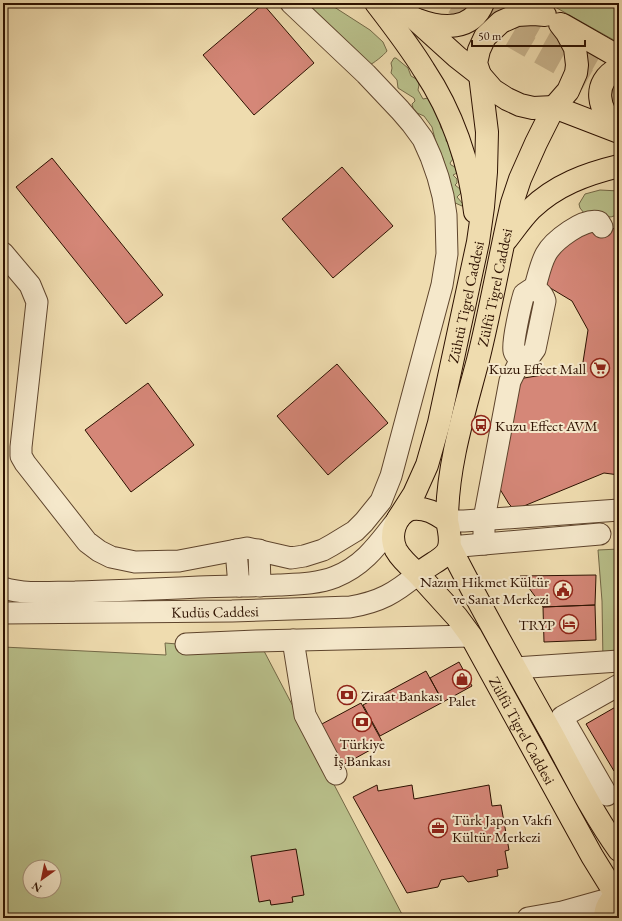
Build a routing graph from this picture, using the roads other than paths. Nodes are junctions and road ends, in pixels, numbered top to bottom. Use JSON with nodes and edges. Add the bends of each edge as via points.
{"nodes":[{"id":1,"x":290,"y":3,"type":"edge"},
{"id":2,"x":376,"y":3,"type":"edge"},
{"id":3,"x":390,"y":3,"type":"edge"},
{"id":4,"x":483,"y":3,"type":"edge"},
{"id":5,"x":525,"y":3,"type":"edge"},
{"id":6,"x":416,"y":19,"type":"junction"},
{"id":7,"x":552,"y":20,"type":"junction"},
{"id":8,"x":619,"y":57,"type":"edge"},
{"id":9,"x":619,"y":68,"type":"edge"},
{"id":10,"x":480,"y":75,"type":"junction"},
{"id":11,"x":554,"y":107,"type":"junction"},
{"id":12,"x":619,"y":131,"type":"edge"},
{"id":13,"x":619,"y":166,"type":"edge"},
{"id":14,"x":602,"y":227,"type":"dead end"},
{"id":15,"x":478,"y":240,"type":"junction"},
{"id":16,"x":502,"y":246,"type":"junction"},
{"id":17,"x":3,"y":253,"type":"edge"},
{"id":18,"x":534,"y":290,"type":"junction"},
{"id":19,"x":484,"y":328,"type":"junction"},
{"id":20,"x":516,"y":334,"type":"junction"},
{"id":21,"x":522,"y":357,"type":"junction"},
{"id":22,"x":619,"y":510,"type":"edge"},
{"id":23,"x":398,"y":519,"type":"junction"},
{"id":24,"x":484,"y":519,"type":"junction"},
{"id":25,"x":447,"y":521,"type":"junction"},
{"id":26,"x":600,"y":534,"type":"dead end"},
{"id":27,"x":484,"y":544,"type":"junction"},
{"id":28,"x":450,"y":547,"type":"junction"},
{"id":29,"x":236,"y":550,"type":"junction"},
{"id":30,"x":259,"y":550,"type":"junction"},
{"id":31,"x":418,"y":574,"type":"junction"},
{"id":32,"x":239,"y":586,"type":"junction"},
{"id":33,"x":260,"y":586,"type":"junction"},
{"id":34,"x":3,"y":588,"type":"edge"},
{"id":35,"x":3,"y":613,"type":"edge"},
{"id":36,"x":471,"y":636,"type":"junction"},
{"id":37,"x":293,"y":640,"type":"junction"},
{"id":38,"x":186,"y":644,"type":"dead end"},
{"id":39,"x":619,"y":661,"type":"edge"},
{"id":40,"x":515,"y":668,"type":"junction"},
{"id":41,"x":619,"y":685,"type":"edge"},
{"id":42,"x":336,"y":774,"type":"dead end"},
{"id":43,"x":606,"y":796,"type":"edge"},
{"id":44,"x":619,"y":850,"type":"edge"},
{"id":45,"x":613,"y":901,"type":"edge"},
{"id":46,"x":528,"y":918,"type":"edge"}],
"edges":[{"from":1,"to":30,"type":"street","via":[[378,86],[423,139],[434,164],[443,196],[447,254],[442,286],[401,441],[391,476],[380,501],[355,531],[322,550],[291,558]]},
{"from":2,"to":15,"type":"main road","via":[[425,71],[444,105],[460,143],[468,173]]},
{"from":3,"to":6,"type":"main road"},
{"from":4,"to":6,"type":"main road","via":[[472,19],[462,24],[436,26]]},
{"from":5,"to":7,"type":"main road"},
{"from":6,"to":10,"type":"main road"},
{"from":7,"to":8,"type":"main road"},
{"from":7,"to":10,"type":"main road","via":[[534,14],[517,15],[494,27],[485,37],[479,50],[476,63]]},
{"from":7,"to":11,"type":"main road","via":[[568,33],[575,48],[577,65],[568,91]]},
{"from":9,"to":12,"type":"main road","via":[[605,78],[600,92],[601,103],[607,116]]},
{"from":10,"to":11,"type":"main road","via":[[498,94],[514,102],[533,108]]},
{"from":10,"to":15,"type":"main road","name":"Zühtü Tigrel Caddesi","via":[[487,132],[485,186]]},
{"from":11,"to":12,"type":"main road"},
{"from":11,"to":16,"type":"main road","name":"Zülfü Tigrel Caddesi","via":[[520,179]]},
{"from":13,"to":16,"type":"main road","via":[[578,178],[548,195],[530,210]]},
{"from":14,"to":18,"type":"street","via":[[599,222],[594,221],[576,227],[550,248]]},
{"from":15,"to":23,"type":"main road","name":"Zühtü Tigrel Caddesi","via":[[439,423],[429,458],[420,482]]},
{"from":16,"to":19,"type":"main road","name":"Zülfü Tigrel Caddesi"},
{"from":17,"to":29,"type":"street","via":[[30,285],[37,302],[21,456],[64,514],[87,542],[111,557],[123,560],[179,561]]},
{"from":18,"to":20,"type":"street","via":[[524,294]]},
{"from":18,"to":21,"type":"street","via":[[544,296],[545,301],[535,350],[530,356]]},
{"from":19,"to":20,"type":"street"},
{"from":19,"to":25,"type":"main road","name":"Zülfü Tigrel Caddesi","via":[[448,487]]},
{"from":20,"to":21,"type":"street","via":[[515,352],[517,356]]},
{"from":21,"to":24,"type":"street","via":[[510,380]]},
{"from":22,"to":24,"type":"street"},
{"from":23,"to":25,"type":"main road","via":[[415,508],[432,511]]},
{"from":23,"to":31,"type":"main road","via":[[393,535],[396,549]]},
{"from":23,"to":33,"type":"street","name":"Kudüs Caddesi","via":[[375,549],[349,570],[320,582]]},
{"from":24,"to":25,"type":"street"},
{"from":24,"to":27,"type":"street"},
{"from":25,"to":28,"type":"main road"},
{"from":26,"to":27,"type":"street"},
{"from":27,"to":28,"type":"street"},
{"from":28,"to":31,"type":"main road","via":[[435,563]]},
{"from":28,"to":40,"type":"main road","name":"Zülfü Tigrel Caddesi"},
{"from":29,"to":30,"type":"street"},
{"from":29,"to":32,"type":"street"},
{"from":30,"to":33,"type":"street"},
{"from":31,"to":35,"type":"street","name":"Kudüs Caddesi","via":[[385,598],[350,606],[232,611]]},
{"from":31,"to":36,"type":"main road","name":"Zülfü Tigrel Caddesi"},
{"from":32,"to":33,"type":"street","name":"Kudüs Caddesi"},
{"from":32,"to":34,"type":"street","name":"Kudüs Caddesi","via":[[41,592]]},
{"from":36,"to":37,"type":"street"},
{"from":36,"to":45,"type":"main road","name":"Zülfü Tigrel Caddesi","via":[[592,856]]},
{"from":37,"to":38,"type":"street"},
{"from":37,"to":42,"type":"street","via":[[305,715]]},
{"from":39,"to":40,"type":"street"},
{"from":40,"to":43,"type":"main road","name":"Zülfü Tigrel Caddesi"},
{"from":41,"to":43,"type":"street","via":[[562,717]]},
{"from":43,"to":44,"type":"main road","name":"Zülfü Tigrel Caddesi","via":[[608,835]]},
{"from":45,"to":46,"type":"street"}]}
